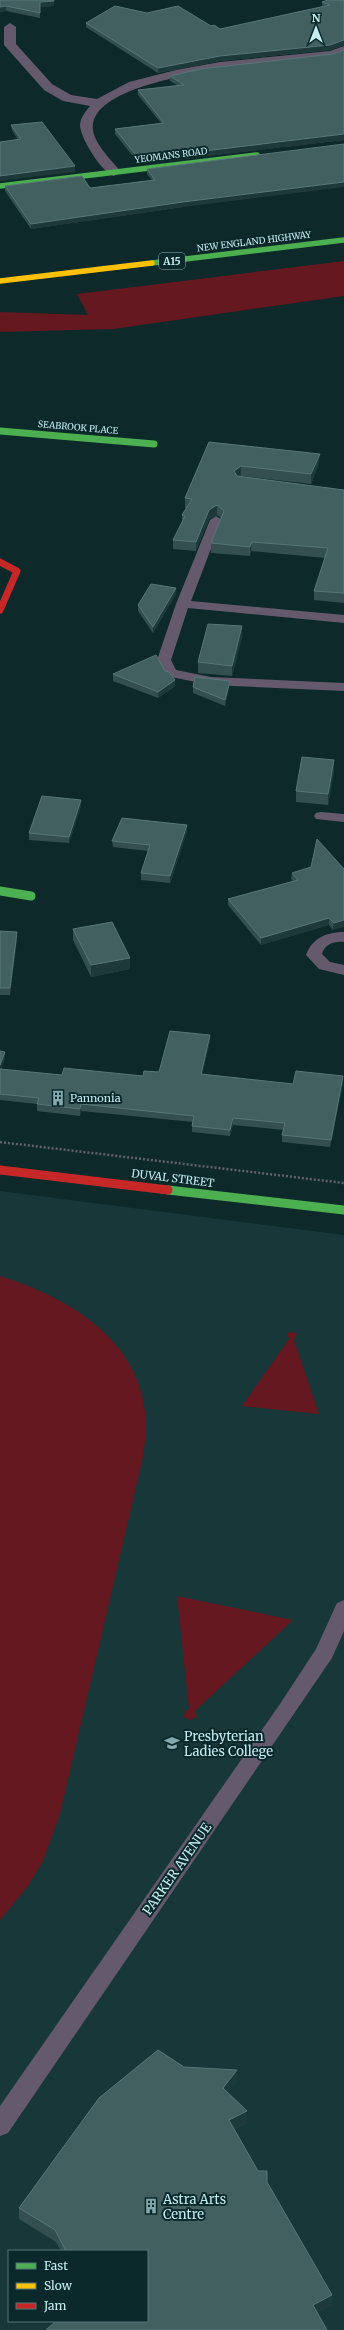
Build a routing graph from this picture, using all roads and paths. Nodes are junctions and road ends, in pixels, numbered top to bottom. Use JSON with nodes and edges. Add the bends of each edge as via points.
{"nodes":[{"id":1,"x":10,"y":28,"type":"dead end"},
{"id":2,"x":344,"y":50,"type":"edge"},
{"id":3,"x":98,"y":103,"type":"junction"},
{"id":4,"x":265,"y":154,"type":"edge"},
{"id":5,"x":114,"y":172,"type":"junction"},
{"id":6,"x":0,"y":186,"type":"edge"},
{"id":7,"x":344,"y":240,"type":"edge"},
{"id":8,"x":0,"y":281,"type":"edge"},
{"id":9,"x":0,"y":431,"type":"edge"},
{"id":10,"x":154,"y":444,"type":"dead end"},
{"id":11,"x":216,"y":520,"type":"dead end"},
{"id":12,"x":0,"y":562,"type":"edge"},
{"id":13,"x":183,"y":604,"type":"junction"},
{"id":14,"x":0,"y":610,"type":"edge"},
{"id":15,"x":344,"y":619,"type":"edge"},
{"id":16,"x":344,"y":687,"type":"edge"},
{"id":17,"x":322,"y":816,"type":"dead end"},
{"id":18,"x":344,"y":818,"type":"edge"},
{"id":19,"x":0,"y":890,"type":"edge"},
{"id":20,"x":32,"y":896,"type":"dead end"},
{"id":21,"x":344,"y":937,"type":"edge"},
{"id":22,"x":344,"y":970,"type":"edge"},
{"id":23,"x":0,"y":1142,"type":"edge"},
{"id":24,"x":0,"y":1170,"type":"edge"},
{"id":25,"x":344,"y":1183,"type":"edge"},
{"id":26,"x":344,"y":1210,"type":"edge"},
{"id":27,"x":344,"y":1608,"type":"edge"},
{"id":28,"x":0,"y":2125,"type":"edge"}],
"edges":[{"from":1,"to":3,"type":"street","via":[[10,44],[48,87],[67,98]]},
{"from":2,"to":3,"type":"street","via":[[332,54],[154,78],[123,89]]},
{"from":3,"to":5,"type":"street","via":[[91,111],[87,134]]},
{"from":4,"to":5,"type":"main road","name":"YEOMANS ROAD"},
{"from":5,"to":6,"type":"main road","name":"YEOMANS ROAD"},
{"from":7,"to":8,"type":"main road","name":"NEW ENGLAND HIGHWAY","number":"A15"},
{"from":9,"to":10,"type":"main road","name":"SEABROOK PLACE"},
{"from":11,"to":13,"type":"lane"},
{"from":12,"to":14,"type":"main road","via":[[17,571]]},
{"from":13,"to":15,"type":"lane"},
{"from":13,"to":16,"type":"lane","via":[[164,660],[171,673],[211,681]]},
{"from":17,"to":18,"type":"lane"},
{"from":19,"to":20,"type":"main road"},
{"from":21,"to":22,"type":"lane","via":[[328,938],[320,942],[315,948],[314,955],[324,966]]},
{"from":23,"to":25,"type":"path"},
{"from":24,"to":26,"type":"main road","name":"DUVAL STREET"},
{"from":27,"to":28,"type":"lane","name":"PARKER AVENUE","via":[[325,1652],[287,1710]]}]}
